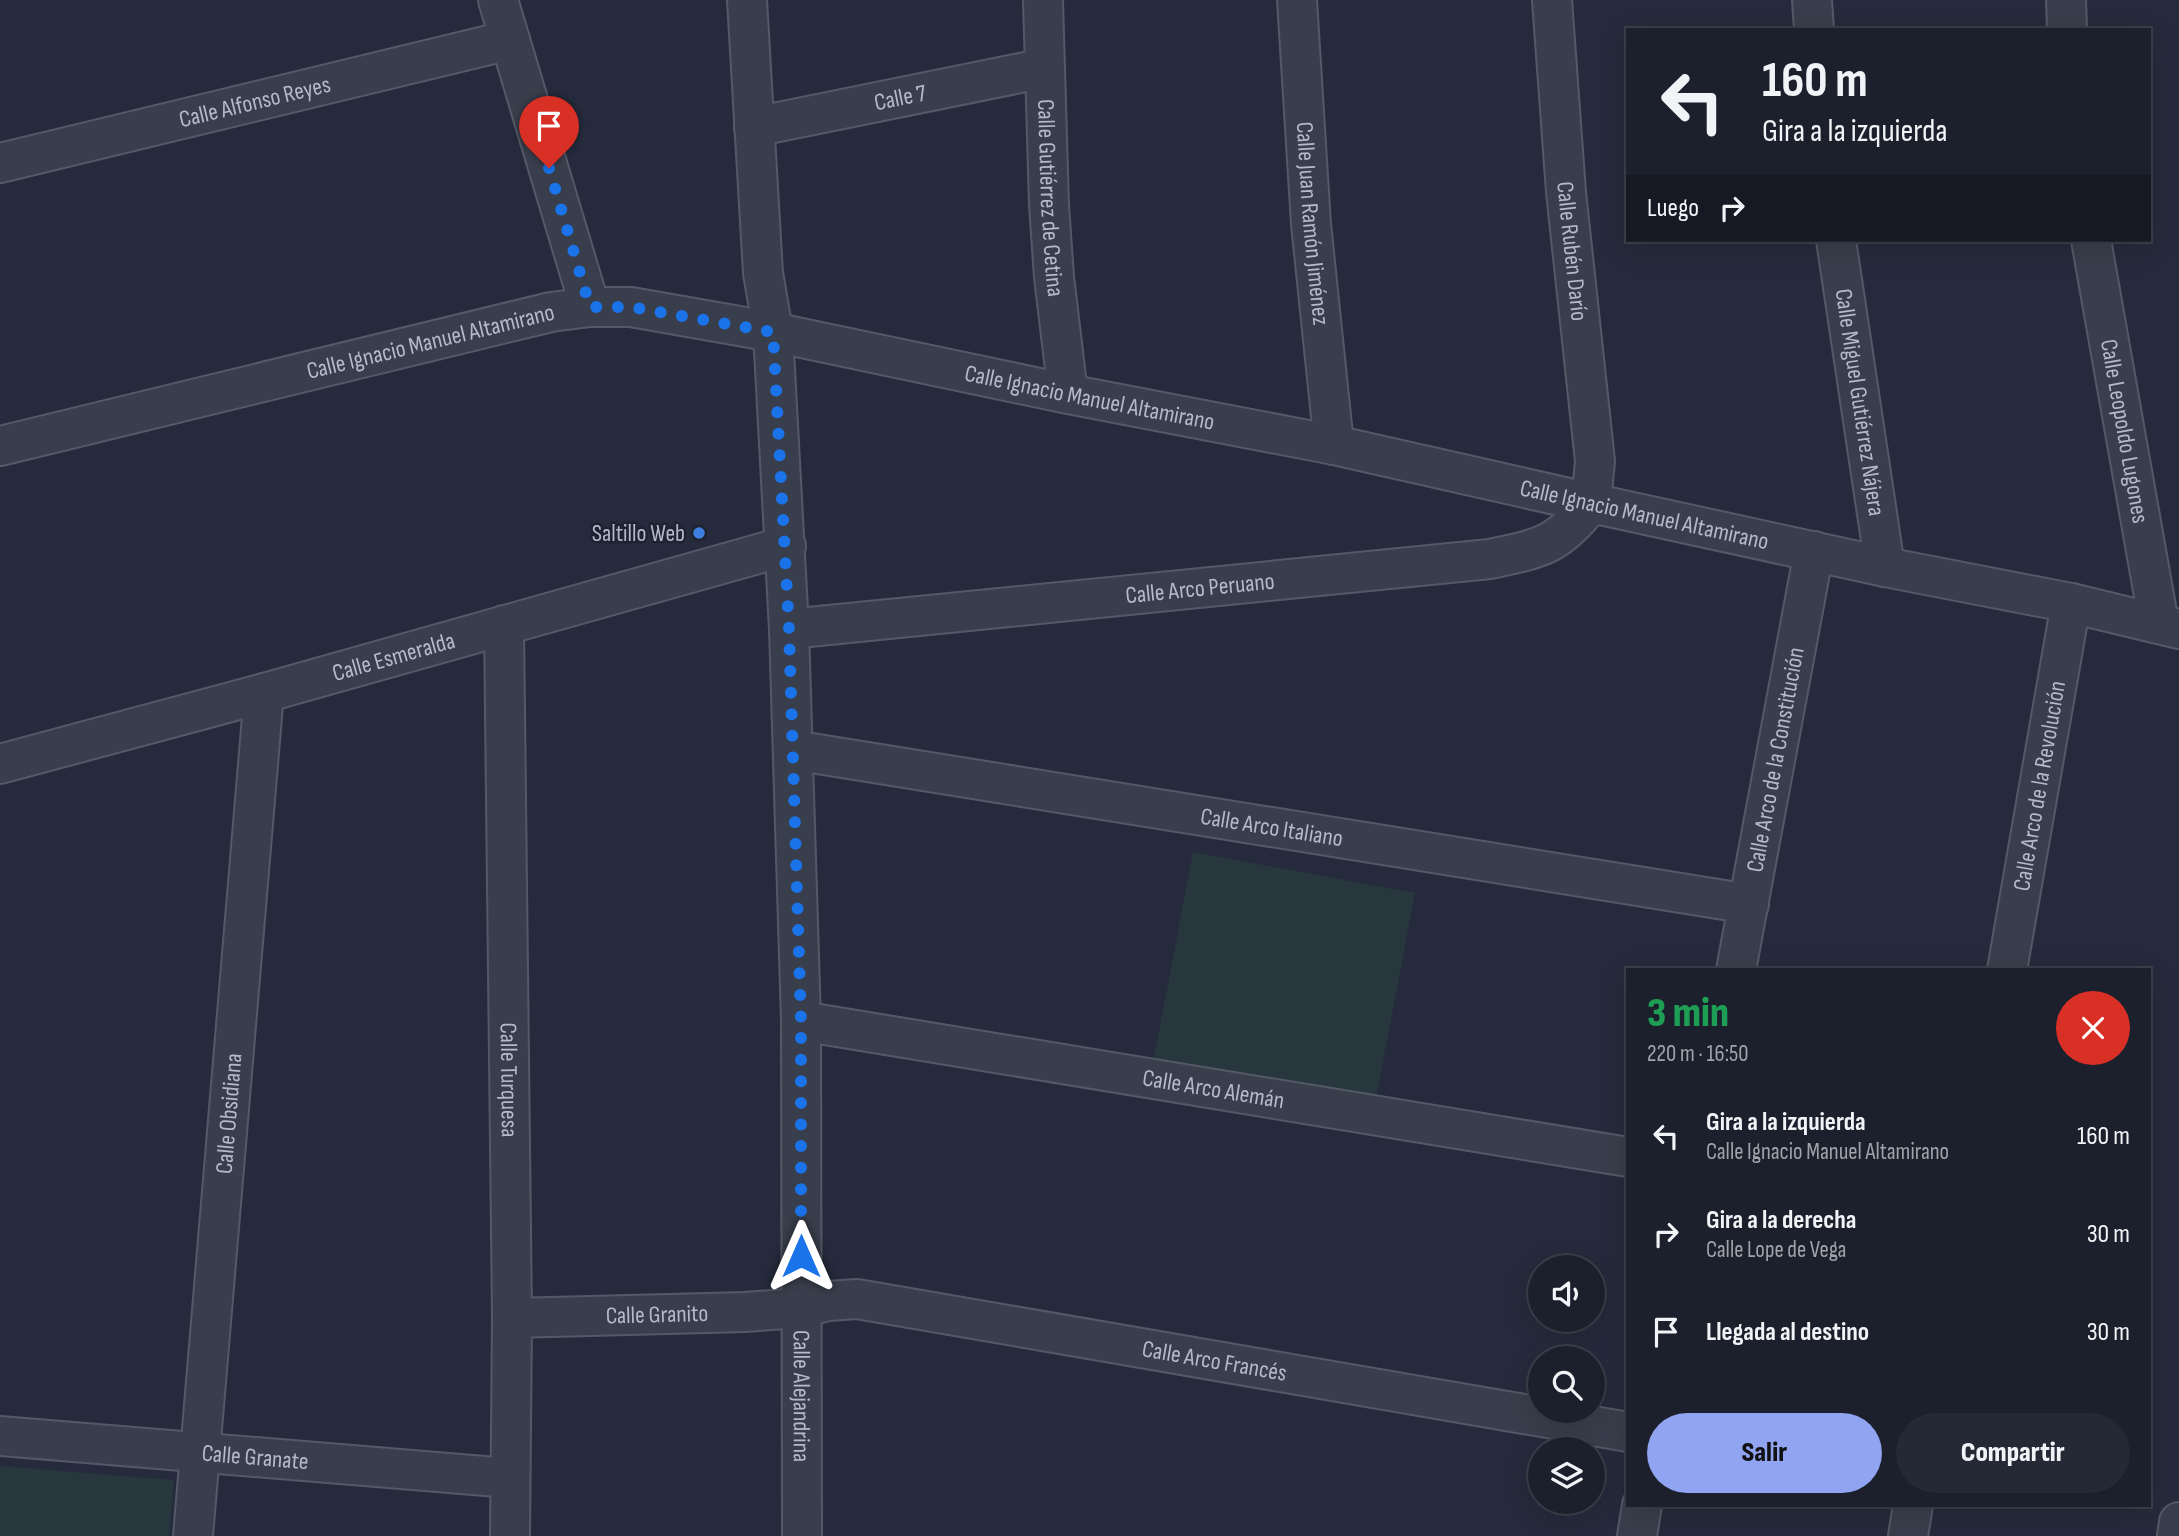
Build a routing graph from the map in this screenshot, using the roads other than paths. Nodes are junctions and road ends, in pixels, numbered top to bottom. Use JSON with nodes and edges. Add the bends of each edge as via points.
{"nodes":[{"id":1,"x":498,"y":0,"type":"edge"},
{"id":2,"x":747,"y":0,"type":"edge"},
{"id":3,"x":1042,"y":0,"type":"edge"},
{"id":4,"x":1297,"y":0,"type":"edge"},
{"id":5,"x":1552,"y":0,"type":"edge"},
{"id":6,"x":1812,"y":0,"type":"edge"},
{"id":7,"x":2066,"y":0,"type":"edge"},
{"id":8,"x":1814,"y":28,"type":"edge"},
{"id":9,"x":2067,"y":28,"type":"edge"},
{"id":10,"x":510,"y":40,"type":"junction"},
{"id":11,"x":1045,"y":68,"type":"junction"},
{"id":12,"x":754,"y":127,"type":"junction"},
{"id":13,"x":0,"y":163,"type":"edge"},
{"id":14,"x":1836,"y":242,"type":"edge"},
{"id":15,"x":2091,"y":242,"type":"edge"},
{"id":16,"x":590,"y":307,"type":"junction"},
{"id":17,"x":773,"y":332,"type":"junction"},
{"id":18,"x":1068,"y":394,"type":"junction"},
{"id":19,"x":1334,"y":445,"type":"junction"},
{"id":20,"x":0,"y":446,"type":"edge"},
{"id":21,"x":1591,"y":503,"type":"junction"},
{"id":22,"x":786,"y":547,"type":"junction"},
{"id":23,"x":1814,"y":551,"type":"junction"},
{"id":24,"x":1885,"y":567,"type":"junction"},
{"id":25,"x":2071,"y":603,"type":"junction"},
{"id":26,"x":505,"y":625,"type":"junction"},
{"id":27,"x":2169,"y":627,"type":"edge"},
{"id":28,"x":789,"y":629,"type":"junction"},
{"id":29,"x":264,"y":693,"type":"junction"},
{"id":30,"x":793,"y":750,"type":"junction"},
{"id":31,"x":0,"y":764,"type":"edge"},
{"id":32,"x":1749,"y":904,"type":"junction"},
{"id":33,"x":1736,"y":968,"type":"edge"},
{"id":34,"x":2007,"y":968,"type":"edge"},
{"id":35,"x":801,"y":1021,"type":"junction"},
{"id":36,"x":1626,"y":1157,"type":"edge"},
{"id":37,"x":801,"y":1308,"type":"junction"},
{"id":38,"x":512,"y":1318,"type":"junction"},
{"id":39,"x":1626,"y":1432,"type":"edge"},
{"id":40,"x":0,"y":1436,"type":"edge"},
{"id":41,"x":200,"y":1453,"type":"junction"},
{"id":42,"x":510,"y":1478,"type":"junction"},
{"id":43,"x":1642,"y":1507,"type":"edge"},
{"id":44,"x":1913,"y":1507,"type":"edge"},
{"id":45,"x":2179,"y":1522,"type":"edge"},
{"id":46,"x":193,"y":1536,"type":"edge"},
{"id":47,"x":510,"y":1536,"type":"edge"},
{"id":48,"x":802,"y":1536,"type":"edge"},
{"id":49,"x":1637,"y":1536,"type":"edge"},
{"id":50,"x":1908,"y":1536,"type":"edge"},
{"id":51,"x":2177,"y":1536,"type":"edge"}],
"edges":[{"from":1,"to":10,"type":"street"},
{"from":2,"to":12,"type":"street","name":"Calle Alejandrina"},
{"from":3,"to":11,"type":"street","name":"Calle Gutiérrez de Cetina"},
{"from":4,"to":19,"type":"street","name":"Calle Juan Ramón Jiménez","via":[[1311,224]]},
{"from":5,"to":21,"type":"street","name":"Calle Rubén Darío","via":[[1566,192],[1595,461]]},
{"from":6,"to":8,"type":"street"},
{"from":7,"to":9,"type":"street"},
{"from":10,"to":13,"type":"street","name":"Calle Alfonso Reyes"},
{"from":10,"to":16,"type":"street"},
{"from":11,"to":12,"type":"street","name":"Calle 7"},
{"from":11,"to":18,"type":"street","name":"Calle Gutiérrez de Cetina","via":[[1053,265]]},
{"from":12,"to":17,"type":"street","name":"Calle Alejandrina","via":[[763,273]]},
{"from":14,"to":24,"type":"street","name":"Calle Miguel Gutiérrez Nájera"},
{"from":15,"to":27,"type":"street","name":"Calle Leopoldo Lugones"},
{"from":16,"to":17,"type":"street","name":"Calle Ignacio Manuel Altamirano","via":[[631,307]]},
{"from":16,"to":20,"type":"street","name":"Calle Ignacio Manuel Altamirano","via":[[551,312]]},
{"from":17,"to":18,"type":"street","name":"Calle Ignacio Manuel Altamirano"},
{"from":17,"to":22,"type":"street","name":"Calle Alejandrina"},
{"from":18,"to":19,"type":"street","name":"Calle Ignacio Manuel Altamirano"},
{"from":19,"to":21,"type":"street","name":"Calle Ignacio Manuel Altamirano"},
{"from":21,"to":23,"type":"street","name":"Calle Ignacio Manuel Altamirano"},
{"from":21,"to":28,"type":"street","name":"Calle Arco Peruano","via":[[1573,526],[1552,542],[1490,559]]},
{"from":22,"to":26,"type":"street","name":"Calle Esmeralda"},
{"from":22,"to":28,"type":"street","name":"Calle Alejandrina"},
{"from":23,"to":24,"type":"street","name":"Calle Ignacio Manuel Altamirano"},
{"from":23,"to":32,"type":"street","name":"Calle Arco de la Constitución"},
{"from":24,"to":25,"type":"street","name":"Calle Ignacio Manuel Altamirano"},
{"from":25,"to":27,"type":"street","name":"Calle Ignacio Manuel Altamirano"},
{"from":25,"to":34,"type":"street","name":"Calle Arco de la Revolución"},
{"from":26,"to":29,"type":"street","name":"Calle Esmeralda"},
{"from":26,"to":38,"type":"street","name":"Calle Turquesa"},
{"from":28,"to":30,"type":"street","name":"Calle Alejandrina"},
{"from":29,"to":31,"type":"street","name":"Calle Esmeralda"},
{"from":29,"to":41,"type":"street","name":"Calle Obsidiana"},
{"from":30,"to":32,"type":"street","name":"Calle Arco Italiano"},
{"from":30,"to":35,"type":"street","name":"Calle Alejandrina"},
{"from":32,"to":33,"type":"street","name":"Calle Arco de la Constitución"},
{"from":35,"to":36,"type":"street","name":"Calle Arco Alemán"},
{"from":35,"to":37,"type":"street","name":"Calle Alejandrina"},
{"from":37,"to":38,"type":"street","name":"Calle Granito"},
{"from":37,"to":39,"type":"street","name":"Calle Arco Francés","via":[[857,1299],[891,1304]]},
{"from":37,"to":48,"type":"street","name":"Calle Alejandrina"},
{"from":38,"to":42,"type":"street","name":"Calle Turquesa"},
{"from":40,"to":41,"type":"street","name":"Calle Granate"},
{"from":41,"to":42,"type":"street","name":"Calle Granate"},
{"from":41,"to":46,"type":"street","name":"Calle Obsidiana"},
{"from":42,"to":47,"type":"street","name":"Calle Turquesa"},
{"from":43,"to":49,"type":"street"},
{"from":44,"to":50,"type":"street"},
{"from":45,"to":51,"type":"street"}]}
